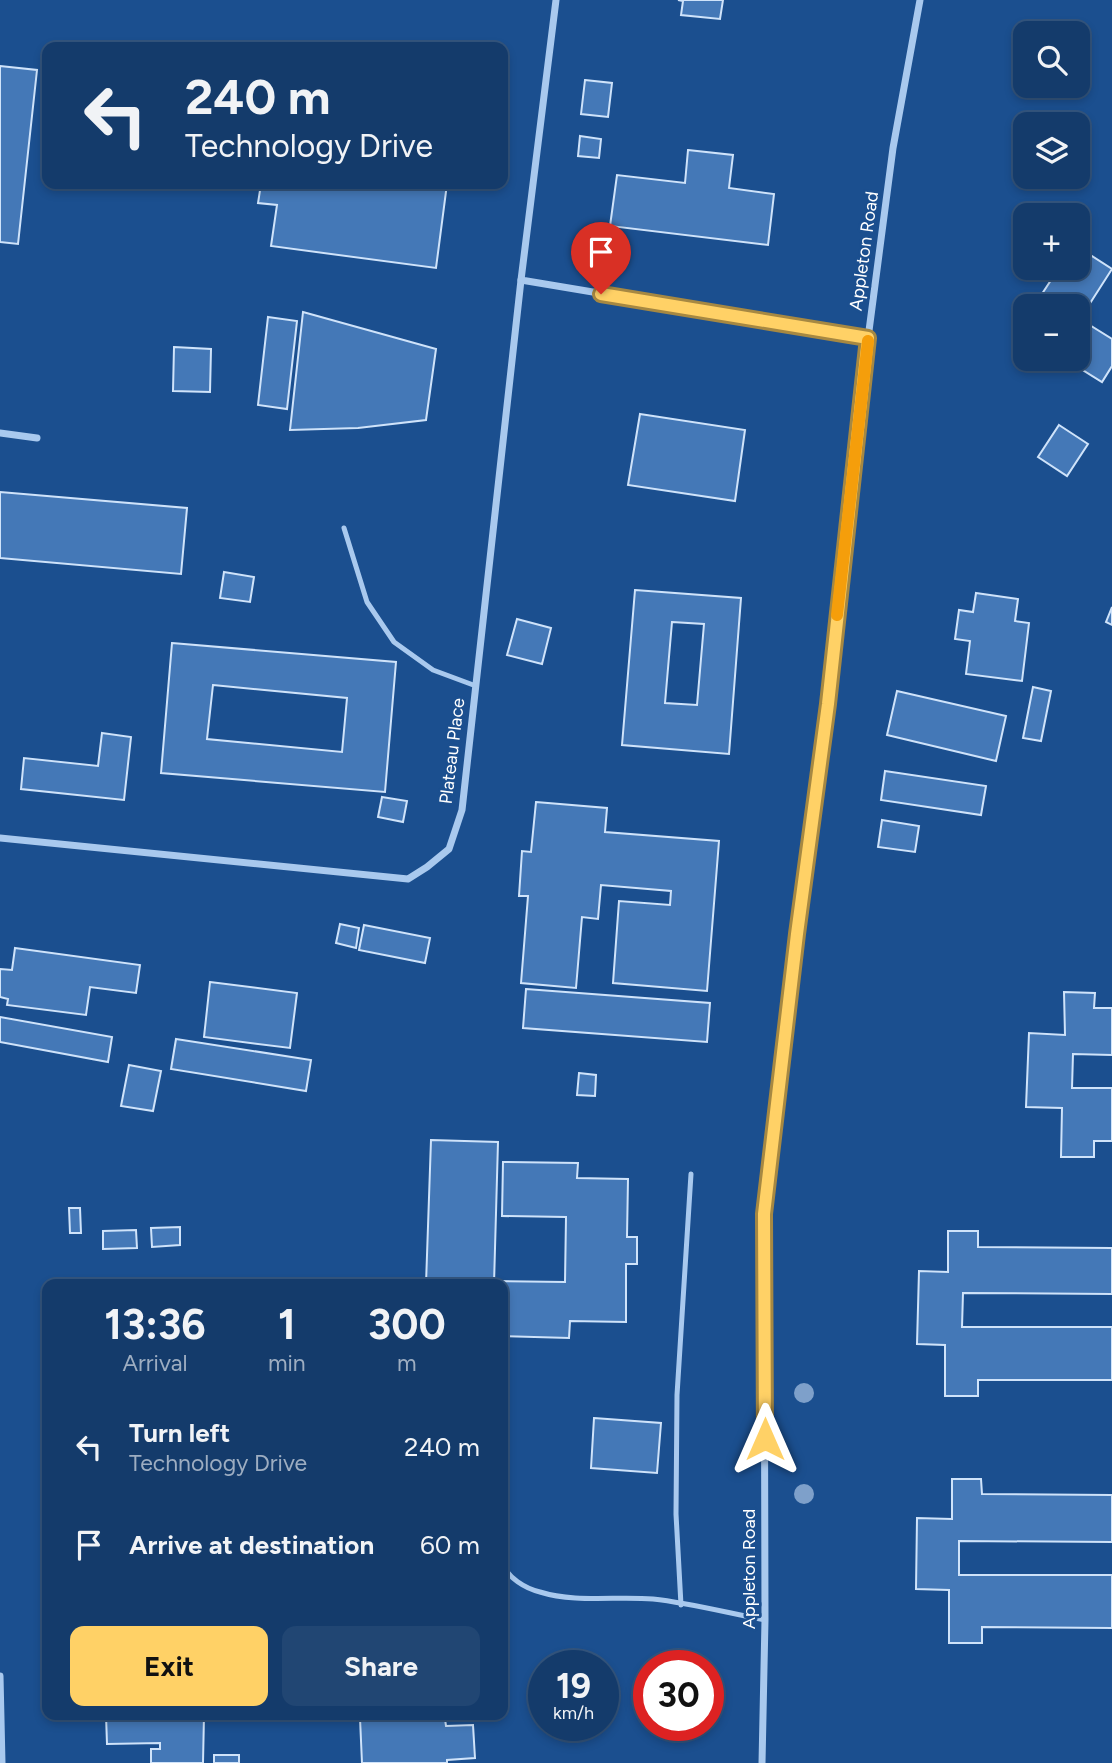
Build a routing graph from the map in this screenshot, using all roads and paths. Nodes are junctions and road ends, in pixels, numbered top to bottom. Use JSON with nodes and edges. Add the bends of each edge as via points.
{"nodes":[{"id":1,"x":556,"y":0,"type":"edge"},
{"id":2,"x":920,"y":0,"type":"edge"},
{"id":3,"x":521,"y":280,"type":"junction"},
{"id":4,"x":868,"y":338,"type":"junction"},
{"id":5,"x":0,"y":433,"type":"edge"},
{"id":6,"x":37,"y":438,"type":"dead end"},
{"id":7,"x":344,"y":528,"type":"dead end"},
{"id":8,"x":476,"y":686,"type":"junction"},
{"id":9,"x":0,"y":838,"type":"edge"},
{"id":10,"x":691,"y":1174,"type":"dead end"},
{"id":11,"x":508,"y":1574,"type":"edge"},
{"id":12,"x":681,"y":1605,"type":"junction"},
{"id":13,"x":765,"y":1620,"type":"junction"},
{"id":14,"x":0,"y":1675,"type":"edge"},
{"id":15,"x":2,"y":1763,"type":"edge"},
{"id":16,"x":762,"y":1763,"type":"edge"}],
"edges":[{"from":1,"to":3,"type":"street","name":"Plateau Place"},
{"from":2,"to":4,"type":"street","name":"Appleton Road","via":[[893,148]]},
{"from":3,"to":4,"type":"street"},
{"from":3,"to":8,"type":"street","name":"Plateau Place"},
{"from":4,"to":13,"type":"street","name":"Appleton Road","via":[[764,1214]]},
{"from":5,"to":6,"type":"street"},
{"from":7,"to":8,"type":"lane","via":[[367,601],[394,642],[433,670]]},
{"from":8,"to":9,"type":"street","name":"Plateau Place","via":[[462,810],[449,849],[408,879]]},
{"from":10,"to":12,"type":"lane","via":[[677,1395]]},
{"from":11,"to":12,"type":"lane","via":[[539,1592],[563,1597]]},
{"from":12,"to":13,"type":"lane"},
{"from":13,"to":16,"type":"street","name":"Appleton Road"},
{"from":14,"to":15,"type":"street"}]}
